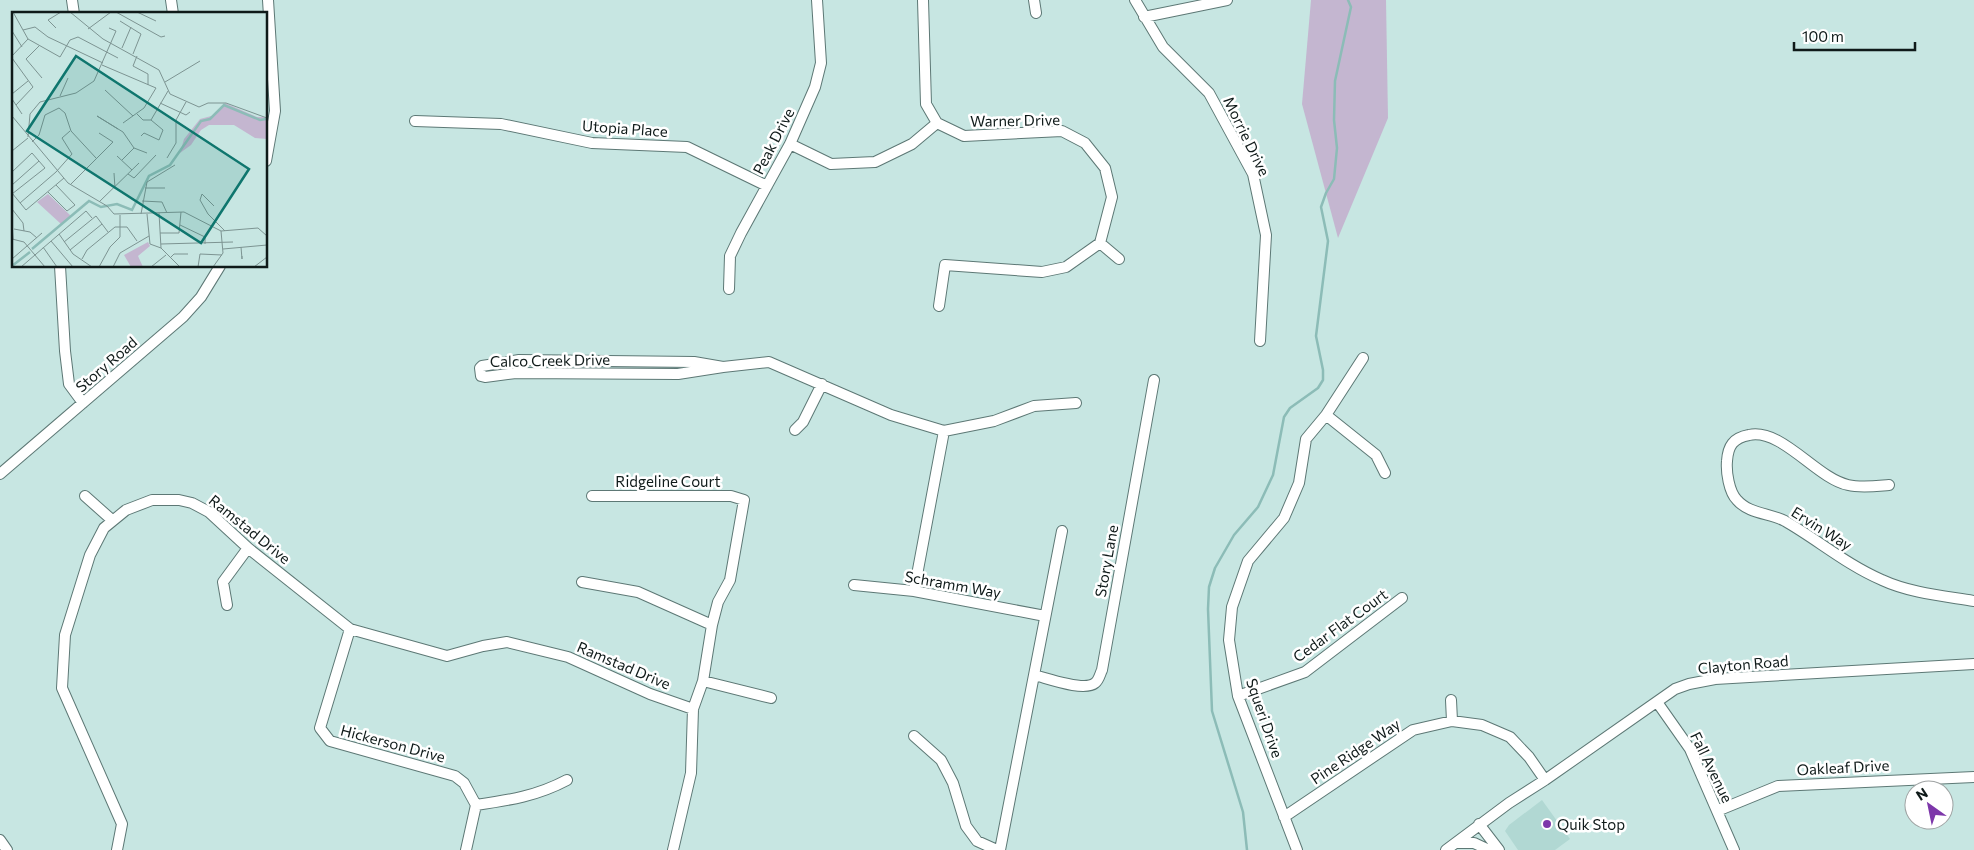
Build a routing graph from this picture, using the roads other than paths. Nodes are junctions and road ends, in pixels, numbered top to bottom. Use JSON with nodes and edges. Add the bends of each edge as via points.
{"nodes":[{"id":1,"x":268,"y":0,"type":"edge"},
{"id":2,"x":817,"y":0,"type":"edge"},
{"id":3,"x":923,"y":0,"type":"edge"},
{"id":4,"x":1034,"y":0,"type":"edge"},
{"id":5,"x":1135,"y":0,"type":"edge"},
{"id":6,"x":1226,"y":0,"type":"edge"},
{"id":7,"x":1036,"y":13,"type":"dead end"},
{"id":8,"x":1144,"y":17,"type":"junction"},
{"id":9,"x":415,"y":121,"type":"dead end"},
{"id":10,"x":937,"y":123,"type":"junction"},
{"id":11,"x":790,"y":144,"type":"junction"},
{"id":12,"x":268,"y":149,"type":"edge"},
{"id":13,"x":767,"y":186,"type":"junction"},
{"id":14,"x":1100,"y":243,"type":"junction"},
{"id":15,"x":1118,"y":259,"type":"dead end"},
{"id":16,"x":60,"y":268,"type":"edge"},
{"id":17,"x":219,"y":268,"type":"edge"},
{"id":18,"x":729,"y":289,"type":"dead end"},
{"id":19,"x":939,"y":306,"type":"dead end"},
{"id":20,"x":1260,"y":340,"type":"dead end"},
{"id":21,"x":1363,"y":358,"type":"dead end"},
{"id":22,"x":723,"y":367,"type":"junction"},
{"id":23,"x":1154,"y":380,"type":"dead end"},
{"id":24,"x":822,"y":384,"type":"junction"},
{"id":25,"x":83,"y":403,"type":"junction"},
{"id":26,"x":1076,"y":403,"type":"dead end"},
{"id":27,"x":1326,"y":415,"type":"junction"},
{"id":28,"x":795,"y":430,"type":"dead end"},
{"id":29,"x":944,"y":431,"type":"junction"},
{"id":30,"x":1384,"y":473,"type":"dead end"},
{"id":31,"x":0,"y":474,"type":"edge"},
{"id":32,"x":1889,"y":485,"type":"dead end"},
{"id":33,"x":85,"y":496,"type":"dead end"},
{"id":34,"x":592,"y":496,"type":"dead end"},
{"id":35,"x":112,"y":520,"type":"junction"},
{"id":36,"x":1062,"y":532,"type":"dead end"},
{"id":37,"x":248,"y":548,"type":"junction"},
{"id":38,"x":582,"y":582,"type":"dead end"},
{"id":39,"x":854,"y":585,"type":"dead end"},
{"id":40,"x":914,"y":591,"type":"junction"},
{"id":41,"x":1402,"y":598,"type":"dead end"},
{"id":42,"x":1974,"y":601,"type":"edge"},
{"id":43,"x":227,"y":605,"type":"dead end"},
{"id":44,"x":1046,"y":616,"type":"junction"},
{"id":45,"x":712,"y":625,"type":"junction"},
{"id":46,"x":350,"y":629,"type":"junction"},
{"id":47,"x":1974,"y":664,"type":"edge"},
{"id":48,"x":1034,"y":675,"type":"junction"},
{"id":49,"x":703,"y":681,"type":"junction"},
{"id":50,"x":1238,"y":696,"type":"junction"},
{"id":51,"x":771,"y":698,"type":"dead end"},
{"id":52,"x":1451,"y":700,"type":"dead end"},
{"id":53,"x":1657,"y":702,"type":"junction"},
{"id":54,"x":693,"y":709,"type":"junction"},
{"id":55,"x":1452,"y":721,"type":"junction"},
{"id":56,"x":914,"y":736,"type":"dead end"},
{"id":57,"x":1974,"y":776,"type":"edge"},
{"id":58,"x":567,"y":780,"type":"dead end"},
{"id":59,"x":1545,"y":780,"type":"junction"},
{"id":60,"x":476,"y":805,"type":"junction"},
{"id":61,"x":1718,"y":811,"type":"junction"},
{"id":62,"x":1284,"y":817,"type":"junction"},
{"id":63,"x":1480,"y":824,"type":"junction"},
{"id":64,"x":0,"y":840,"type":"edge"},
{"id":65,"x":1456,"y":843,"type":"junction"},
{"id":66,"x":6,"y":850,"type":"edge"},
{"id":67,"x":117,"y":850,"type":"edge"},
{"id":68,"x":466,"y":850,"type":"edge"},
{"id":69,"x":674,"y":850,"type":"edge"},
{"id":70,"x":999,"y":850,"type":"edge"},
{"id":71,"x":1297,"y":850,"type":"edge"},
{"id":72,"x":1446,"y":850,"type":"edge"},
{"id":73,"x":1489,"y":850,"type":"edge"},
{"id":74,"x":1499,"y":850,"type":"edge"},
{"id":75,"x":1734,"y":850,"type":"edge"}],
"edges":[{"from":1,"to":12,"type":"street","via":[[275,111]]},
{"from":2,"to":11,"type":"street","name":"Peak Drive","via":[[821,63],[815,87]]},
{"from":3,"to":10,"type":"street","via":[[926,104]]},
{"from":4,"to":7,"type":"street"},
{"from":5,"to":8,"type":"street","name":"Morrie Drive"},
{"from":6,"to":8,"type":"street"},
{"from":8,"to":20,"type":"street","name":"Morrie Drive","via":[[1162,47],[1209,93],[1253,174],[1266,235]]},
{"from":9,"to":13,"type":"street","name":"Utopia Place","via":[[501,124],[592,143],[687,147]]},
{"from":10,"to":11,"type":"street","via":[[912,144],[875,162],[831,164]]},
{"from":10,"to":14,"type":"street","name":"Warner Drive","via":[[964,136],[1062,131],[1086,143],[1106,168],[1112,197]]},
{"from":11,"to":13,"type":"street","name":"Peak Drive"},
{"from":13,"to":18,"type":"street","name":"Peak Drive","via":[[730,256]]},
{"from":14,"to":15,"type":"street"},
{"from":14,"to":19,"type":"street","via":[[1066,267],[1042,272],[944,265]]},
{"from":16,"to":25,"type":"street","via":[[69,384]]},
{"from":17,"to":25,"type":"street","name":"Story Road","via":[[183,317]]},
{"from":21,"to":27,"type":"street","name":"Squeri Drive"},
{"from":22,"to":22,"type":"street","name":"Calco Creek Drive","via":[[694,362],[519,360],[482,366],[479,372],[485,377],[516,373],[678,374]]},
{"from":22,"to":24,"type":"street","name":"Calco Creek Drive","via":[[769,362]]},
{"from":23,"to":48,"type":"street","name":"Story Lane","via":[[1099,679],[1091,686],[1080,687]]},
{"from":24,"to":28,"type":"street","via":[[803,422]]},
{"from":24,"to":29,"type":"street","name":"Calco Creek Drive","via":[[891,416]]},
{"from":25,"to":31,"type":"street","name":"Story Road"},
{"from":26,"to":29,"type":"street","name":"Calco Creek Drive","via":[[1034,406],[994,420]]},
{"from":27,"to":30,"type":"street","via":[[1376,454]]},
{"from":27,"to":50,"type":"street","name":"Squeri Drive","via":[[1306,439],[1299,483],[1284,518],[1248,561],[1232,607],[1229,640]]},
{"from":29,"to":40,"type":"street"},
{"from":32,"to":42,"type":"street","name":"Ervin Way","via":[[1847,485],[1774,439],[1751,434],[1738,438],[1728,451],[1726,467],[1732,491],[1742,505],[1783,520],[1883,581],[1928,594]]},
{"from":33,"to":35,"type":"street"},
{"from":34,"to":45,"type":"street","name":"Ridgeline Court","via":[[731,496],[744,500],[730,580],[718,602]]},
{"from":35,"to":37,"type":"street","name":"Ramstad Drive","via":[[126,510],[152,500],[179,500],[209,512]]},
{"from":35,"to":67,"type":"street","name":"Ramstad Drive","via":[[94,544],[65,635],[62,688],[122,824]]},
{"from":36,"to":44,"type":"street"},
{"from":37,"to":43,"type":"street","via":[[223,582]]},
{"from":37,"to":46,"type":"street","name":"Ramstad Drive"},
{"from":38,"to":45,"type":"street","via":[[638,592]]},
{"from":39,"to":40,"type":"street","name":"Schramm Way"},
{"from":40,"to":44,"type":"street","name":"Schramm Way"},
{"from":41,"to":50,"type":"street","name":"Cedar Flat Court","via":[[1305,672]]},
{"from":44,"to":48,"type":"street"},
{"from":45,"to":49,"type":"street"},
{"from":46,"to":54,"type":"street","name":"Ramstad Drive","via":[[447,656],[507,642],[568,656],[650,694]]},
{"from":46,"to":60,"type":"street","name":"Hickerson Drive","via":[[320,728],[330,741],[455,776],[464,783]]},
{"from":47,"to":53,"type":"street","name":"Clayton Road","via":[[1714,679],[1675,689]]},
{"from":48,"to":70,"type":"street"},
{"from":49,"to":51,"type":"street"},
{"from":49,"to":54,"type":"street"},
{"from":50,"to":62,"type":"street","name":"Squeri Drive"},
{"from":52,"to":55,"type":"street"},
{"from":53,"to":59,"type":"street","name":"Clayton Road"},
{"from":53,"to":61,"type":"street","name":"Fall Avenue","via":[[1690,748]]},
{"from":54,"to":69,"type":"street","via":[[691,773]]},
{"from":55,"to":59,"type":"street","name":"Pine Ridge Way","via":[[1482,725],[1510,737]]},
{"from":55,"to":62,"type":"street","name":"Pine Ridge Way","via":[[1412,730]]},
{"from":56,"to":70,"type":"street","via":[[941,760],[953,783],[966,826],[976,841]]},
{"from":57,"to":61,"type":"street","name":"Oakleaf Drive","via":[[1778,786]]},
{"from":58,"to":60,"type":"street","via":[[546,791]]},
{"from":59,"to":63,"type":"street","name":"Clayton Road"},
{"from":60,"to":68,"type":"street"},
{"from":61,"to":75,"type":"street","name":"Fall Avenue"},
{"from":62,"to":71,"type":"street","name":"Squeri Drive"},
{"from":63,"to":65,"type":"street","name":"Clayton Road"},
{"from":63,"to":74,"type":"street"},
{"from":64,"to":66,"type":"street"},
{"from":65,"to":72,"type":"street","name":"Clayton Road"},
{"from":65,"to":73,"type":"street","via":[[1474,843]]}]}
